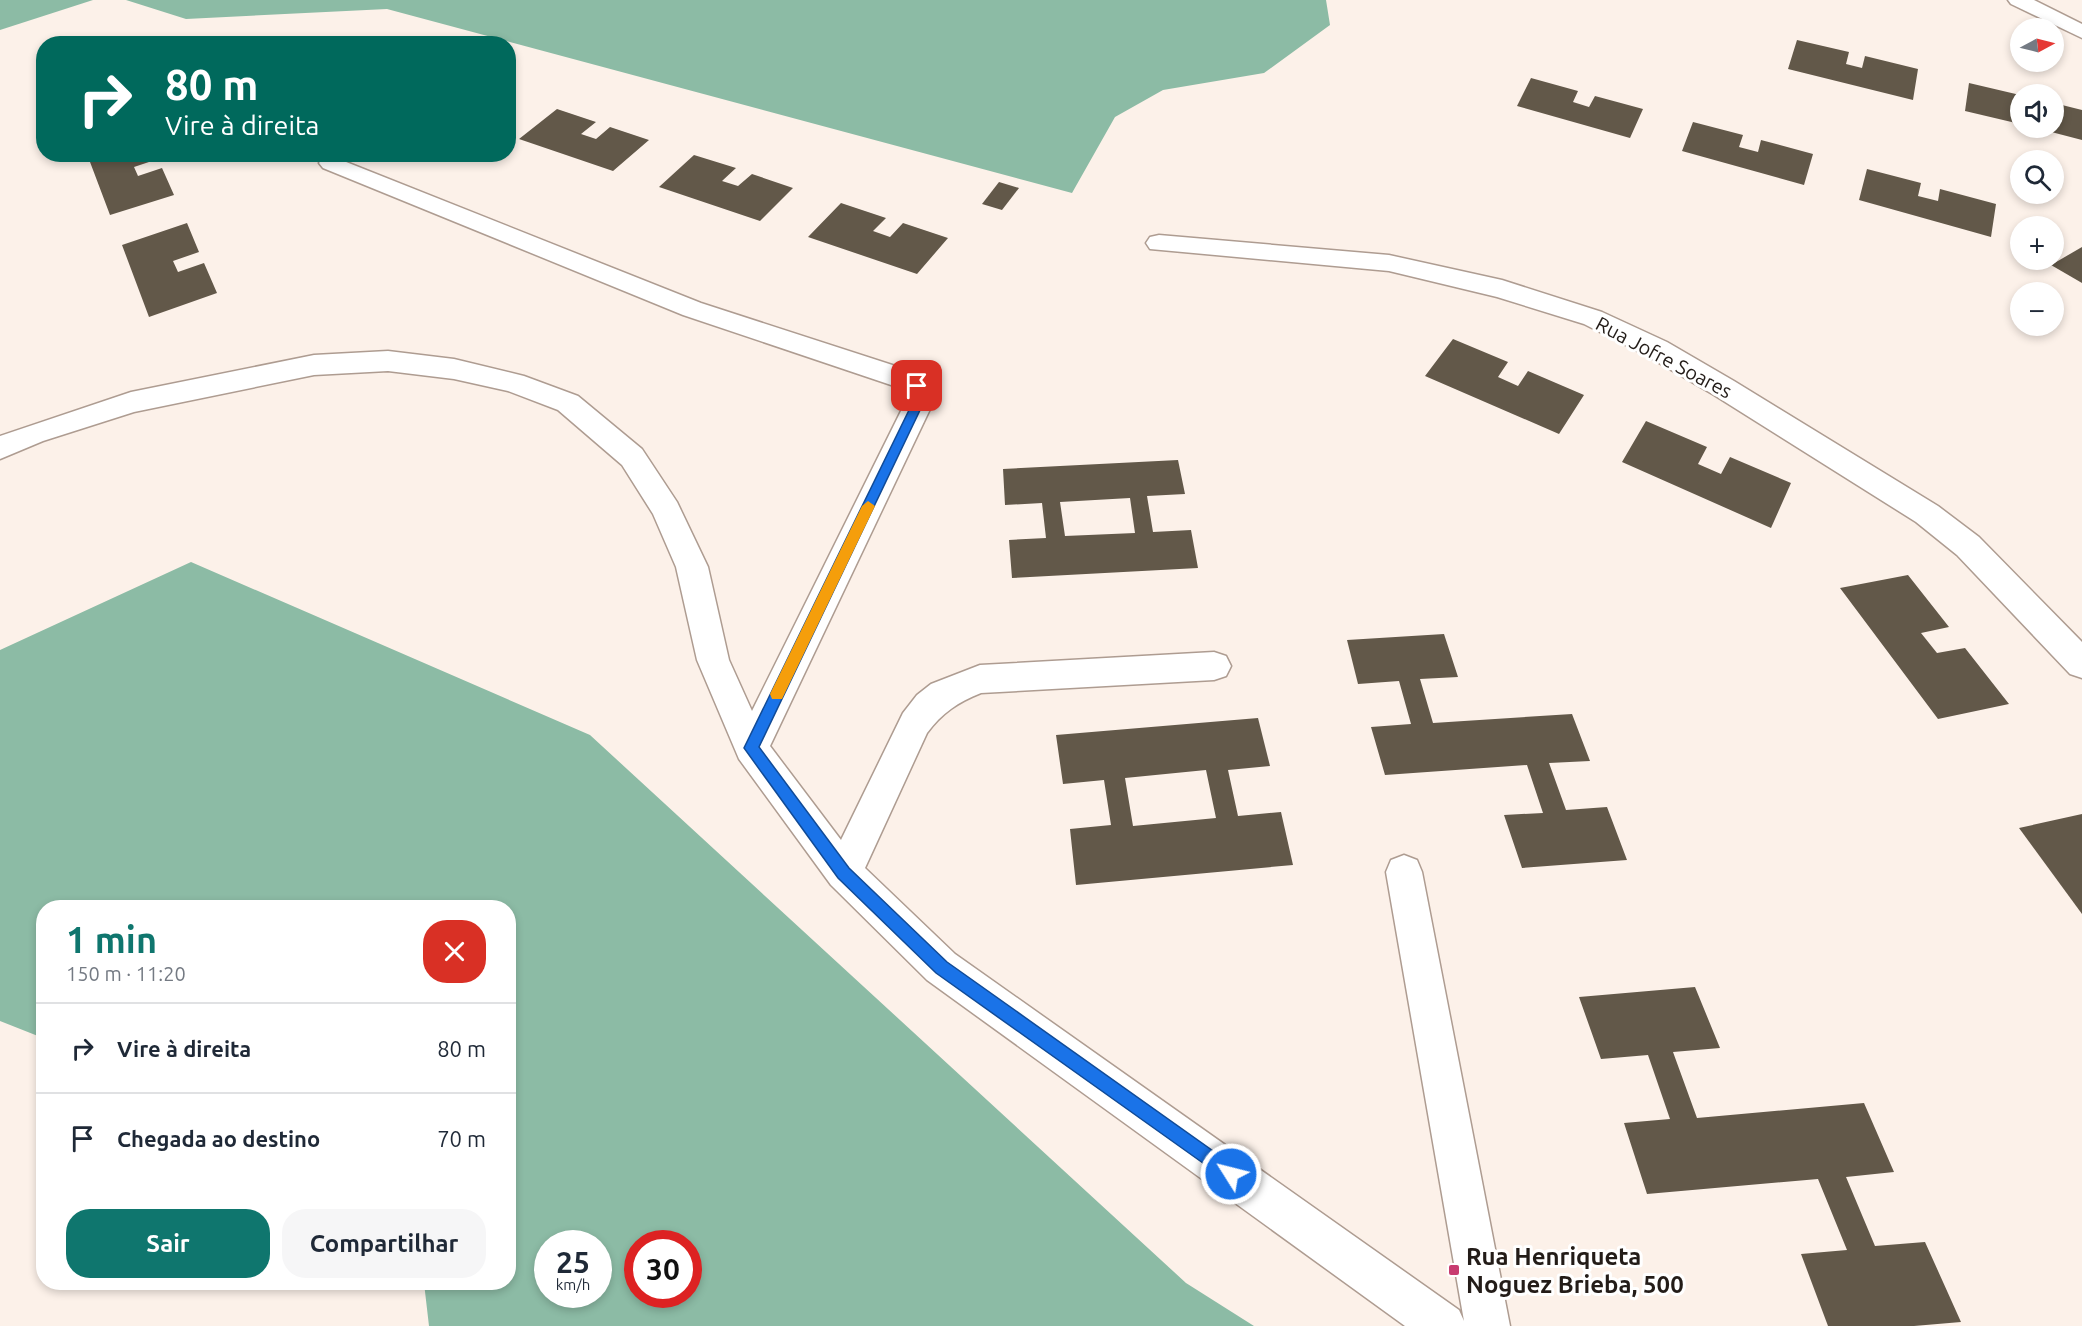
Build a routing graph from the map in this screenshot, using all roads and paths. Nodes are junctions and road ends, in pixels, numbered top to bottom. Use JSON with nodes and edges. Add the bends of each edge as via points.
{"nodes":[{"id":1,"x":2018,"y":0,"type":"edge"},
{"id":2,"x":2082,"y":32,"type":"edge"},
{"id":3,"x":331,"y":163,"type":"dead end"},
{"id":4,"x":1159,"y":243,"type":"dead end"},
{"id":5,"x":0,"y":448,"type":"edge"},
{"id":6,"x":2082,"y":664,"type":"edge"},
{"id":7,"x":1214,"y":666,"type":"dead end"},
{"id":8,"x":751,"y":748,"type":"junction"},
{"id":9,"x":1404,"y":872,"type":"dead end"},
{"id":10,"x":844,"y":873,"type":"junction"},
{"id":11,"x":1443,"y":1326,"type":"edge"},
{"id":12,"x":1487,"y":1326,"type":"edge"}],
"edges":[{"from":1,"to":2,"type":"street"},
{"from":3,"to":8,"type":"street","via":[[692,309],[917,386],[920,393],[916,406]]},
{"from":4,"to":6,"type":"street","name":"Rua Jofre Soares","via":[[1389,264],[1502,289],[1593,318],[1724,388],[1927,514],[1968,546]]},
{"from":5,"to":8,"type":"street","via":[[131,402],[314,364],[388,361],[454,369],[514,383],[568,403],[632,457],[666,510],[692,567],[713,660]]},
{"from":7,"to":10,"type":"street","via":[[980,679],[931,701],[915,723]]},
{"from":8,"to":10,"type":"street"},
{"from":9,"to":12,"type":"street"},
{"from":10,"to":11,"type":"street","via":[[941,967]]}]}
